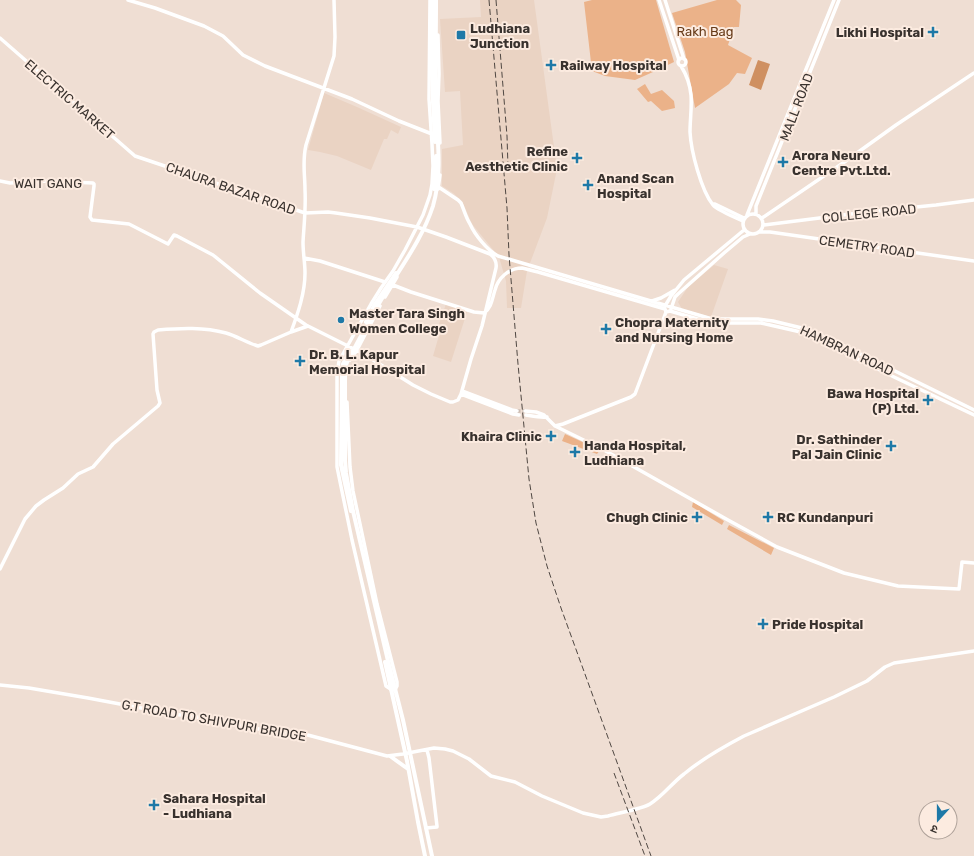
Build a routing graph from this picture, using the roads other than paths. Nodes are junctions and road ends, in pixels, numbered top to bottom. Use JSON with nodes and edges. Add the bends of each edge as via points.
{"nodes":[{"id":1,"x":128,"y":0,"type":"edge"},
{"id":2,"x":334,"y":0,"type":"edge"},
{"id":3,"x":432,"y":0,"type":"edge"},
{"id":4,"x":437,"y":0,"type":"edge"},
{"id":5,"x":659,"y":0,"type":"edge"},
{"id":6,"x":665,"y":0,"type":"edge"},
{"id":7,"x":834,"y":0,"type":"edge"},
{"id":8,"x":839,"y":0,"type":"edge"},
{"id":9,"x":0,"y":38,"type":"edge"},
{"id":10,"x":684,"y":58,"type":"junction"},
{"id":11,"x":679,"y":60,"type":"junction"},
{"id":12,"x":683,"y":65,"type":"junction"},
{"id":13,"x":974,"y":73,"type":"edge"},
{"id":14,"x":324,"y":89,"type":"junction"},
{"id":15,"x":432,"y":134,"type":"junction"},
{"id":16,"x":141,"y":158,"type":"joint"},
{"id":17,"x":0,"y":181,"type":"edge"},
{"id":18,"x":432,"y":184,"type":"junction"},
{"id":19,"x":439,"y":187,"type":"junction"},
{"id":20,"x":974,"y":200,"type":"edge"},
{"id":21,"x":712,"y":204,"type":"junction"},
{"id":22,"x":305,"y":213,"type":"junction"},
{"id":23,"x":756,"y":214,"type":"junction"},
{"id":24,"x":745,"y":218,"type":"junction"},
{"id":25,"x":762,"y":218,"type":"junction"},
{"id":26,"x":417,"y":227,"type":"junction"},
{"id":27,"x":763,"y":227,"type":"junction"},
{"id":28,"x":425,"y":230,"type":"junction"},
{"id":29,"x":744,"y":230,"type":"junction"},
{"id":30,"x":760,"y":232,"type":"junction"},
{"id":31,"x":770,"y":232,"type":"junction"},
{"id":32,"x":750,"y":234,"type":"junction"},
{"id":33,"x":304,"y":258,"type":"junction"},
{"id":34,"x":974,"y":261,"type":"edge"},
{"id":35,"x":383,"y":285,"type":"junction"},
{"id":36,"x":393,"y":285,"type":"junction"},
{"id":37,"x":676,"y":289,"type":"junction"},
{"id":38,"x":625,"y":296,"type":"junction"},
{"id":39,"x":651,"y":301,"type":"junction"},
{"id":40,"x":668,"y":309,"type":"junction"},
{"id":41,"x":296,"y":319,"type":"junction"},
{"id":42,"x":308,"y":326,"type":"junction"},
{"id":43,"x":291,"y":332,"type":"junction"},
{"id":44,"x":348,"y":346,"type":"junction"},
{"id":45,"x":357,"y":350,"type":"junction"},
{"id":46,"x":462,"y":392,"type":"junction"},
{"id":47,"x":974,"y":410,"type":"edge"},
{"id":48,"x":518,"y":413,"type":"tunnel mouth"},
{"id":49,"x":525,"y":413,"type":"tunnel mouth"},
{"id":50,"x":974,"y":415,"type":"edge"},
{"id":51,"x":555,"y":426,"type":"junction"},
{"id":52,"x":974,"y":563,"type":"edge"},
{"id":53,"x":0,"y":569,"type":"edge"},
{"id":54,"x":974,"y":651,"type":"edge"},
{"id":55,"x":0,"y":685,"type":"edge"},
{"id":56,"x":393,"y":688,"type":"junction"},
{"id":57,"x":427,"y":750,"type":"junction"},
{"id":58,"x":390,"y":756,"type":"junction"},
{"id":59,"x":409,"y":760,"type":"junction"},
{"id":60,"x":408,"y":769,"type":"junction"},
{"id":61,"x":426,"y":828,"type":"junction"},
{"id":62,"x":425,"y":856,"type":"edge"},
{"id":63,"x":432,"y":856,"type":"edge"}],
"edges":[{"from":1,"to":14,"type":"street","via":[[204,26],[223,36],[243,55]]},
{"from":2,"to":14,"type":"street","via":[[335,51]]},
{"from":3,"to":15,"type":"street"},
{"from":3,"to":56,"type":"main road","via":[[436,152],[434,192],[420,231],[375,304],[346,357],[342,373],[343,479]]},
{"from":4,"to":19,"type":"street"},
{"from":4,"to":56,"type":"main road","via":[[436,112],[439,171],[433,206],[422,233],[377,306],[348,360],[345,373],[346,473]]},
{"from":5,"to":11,"type":"street"},
{"from":6,"to":10,"type":"street"},
{"from":7,"to":24,"type":"street","name":"MALL ROAD"},
{"from":8,"to":23,"type":"street","name":"MALL ROAD","via":[[756,206]]},
{"from":9,"to":16,"type":"street","name":"ELECTRIC MARKET","via":[[132,153]]},
{"from":10,"to":11,"type":"street"},
{"from":10,"to":12,"type":"street"},
{"from":11,"to":12,"type":"street","via":[[678,63]]},
{"from":12,"to":21,"type":"street","via":[[691,95],[690,122],[694,159]]},
{"from":13,"to":25,"type":"street"},
{"from":14,"to":15,"type":"street"},
{"from":14,"to":22,"type":"street","via":[[304,153]]},
{"from":15,"to":18,"type":"street"},
{"from":16,"to":22,"type":"street","name":"CHAURA BAZAR ROAD"},
{"from":17,"to":41,"type":"street","name":"WAIT GANG","via":[[92,182],[94,186],[91,219],[129,224],[168,244],[176,235],[213,255]]},
{"from":18,"to":19,"type":"street"},
{"from":18,"to":26,"type":"street"},
{"from":19,"to":28,"type":"street"},
{"from":19,"to":38,"type":"street","via":[[458,200],[470,226],[486,247],[498,256]]},
{"from":20,"to":27,"type":"street","name":"COLLEGE ROAD"},
{"from":21,"to":24,"type":"street"},
{"from":21,"to":24,"type":"street","via":[[729,214]]},
{"from":22,"to":26,"type":"street","name":"CHAURA BAZAR ROAD","via":[[336,213]]},
{"from":22,"to":33,"type":"street"},
{"from":23,"to":24,"type":"street","via":[[750,214]]},
{"from":23,"to":25,"type":"street"},
{"from":24,"to":29,"type":"street"},
{"from":25,"to":27,"type":"street"},
{"from":26,"to":28,"type":"street","name":"CHAURA BAZAR ROAD"},
{"from":26,"to":35,"type":"street"},
{"from":27,"to":30,"type":"street"},
{"from":27,"to":31,"type":"street"},
{"from":28,"to":36,"type":"street"},
{"from":28,"to":46,"type":"street","name":"CHAURA BAZAR ROAD","via":[[486,252],[494,257],[496,262],[482,326]]},
{"from":29,"to":32,"type":"street"},
{"from":29,"to":37,"type":"street"},
{"from":30,"to":31,"type":"street","name":"CEMETRY ROAD"},
{"from":30,"to":32,"type":"street"},
{"from":31,"to":34,"type":"street","name":"CEMETRY ROAD"},
{"from":32,"to":40,"type":"street","via":[[743,237],[678,294]]},
{"from":33,"to":35,"type":"street","via":[[320,261]]},
{"from":33,"to":41,"type":"street","via":[[304,286]]},
{"from":35,"to":44,"type":"street"},
{"from":36,"to":38,"type":"street","via":[[434,300],[484,313],[490,306],[501,278],[511,270],[521,268]]},
{"from":36,"to":45,"type":"street"},
{"from":37,"to":39,"type":"street"},
{"from":37,"to":40,"type":"street"},
{"from":38,"to":39,"type":"street"},
{"from":38,"to":40,"type":"street"},
{"from":39,"to":40,"type":"street"},
{"from":40,"to":47,"type":"street","name":"HAMBRAN ROAD","via":[[712,319],[773,320],[806,329]]},
{"from":40,"to":50,"type":"street","name":"HAMBRAN ROAD","via":[[711,323],[761,324],[805,333]]},
{"from":40,"to":51,"type":"street","via":[[634,396]]},
{"from":41,"to":42,"type":"street"},
{"from":41,"to":43,"type":"street"},
{"from":42,"to":43,"type":"street"},
{"from":42,"to":44,"type":"street"},
{"from":43,"to":53,"type":"street","via":[[258,346],[226,333],[200,329],[155,331],[153,334],[160,403],[113,444],[92,467],[78,474],[63,488],[36,506],[25,520]]},
{"from":44,"to":45,"type":"street"},
{"from":44,"to":56,"type":"street","via":[[337,374],[337,467],[386,686]]},
{"from":45,"to":46,"type":"street","via":[[409,383],[450,402],[458,400]]},
{"from":45,"to":56,"type":"street","via":[[348,362],[346,370],[350,468],[377,604],[397,682],[397,686]]},
{"from":46,"to":48,"type":"street","via":[[513,414]]},
{"from":49,"to":51,"type":"street","via":[[536,412],[544,415]]},
{"from":51,"to":52,"type":"street","via":[[604,450],[777,547],[844,573],[898,586],[959,589],[962,562]]},
{"from":54,"to":57,"type":"street","name":"G.T ROAD TO SHIVPURI BRIDGE","via":[[889,665],[846,692],[744,736],[713,753],[649,805],[604,817],[583,813],[515,782],[491,776],[469,759],[453,751],[438,748]]},
{"from":55,"to":58,"type":"street","name":"G.T ROAD TO SHIVPURI BRIDGE","via":[[65,694],[259,729],[304,734]]},
{"from":56,"to":59,"type":"main road"},
{"from":57,"to":58,"type":"street","name":"G.T ROAD TO SHIVPURI BRIDGE"},
{"from":57,"to":61,"type":"street","via":[[437,826]]},
{"from":58,"to":60,"type":"main road"},
{"from":59,"to":60,"type":"main road"},
{"from":59,"to":61,"type":"main road"},
{"from":60,"to":62,"type":"main road"},
{"from":61,"to":63,"type":"main road"}]}
